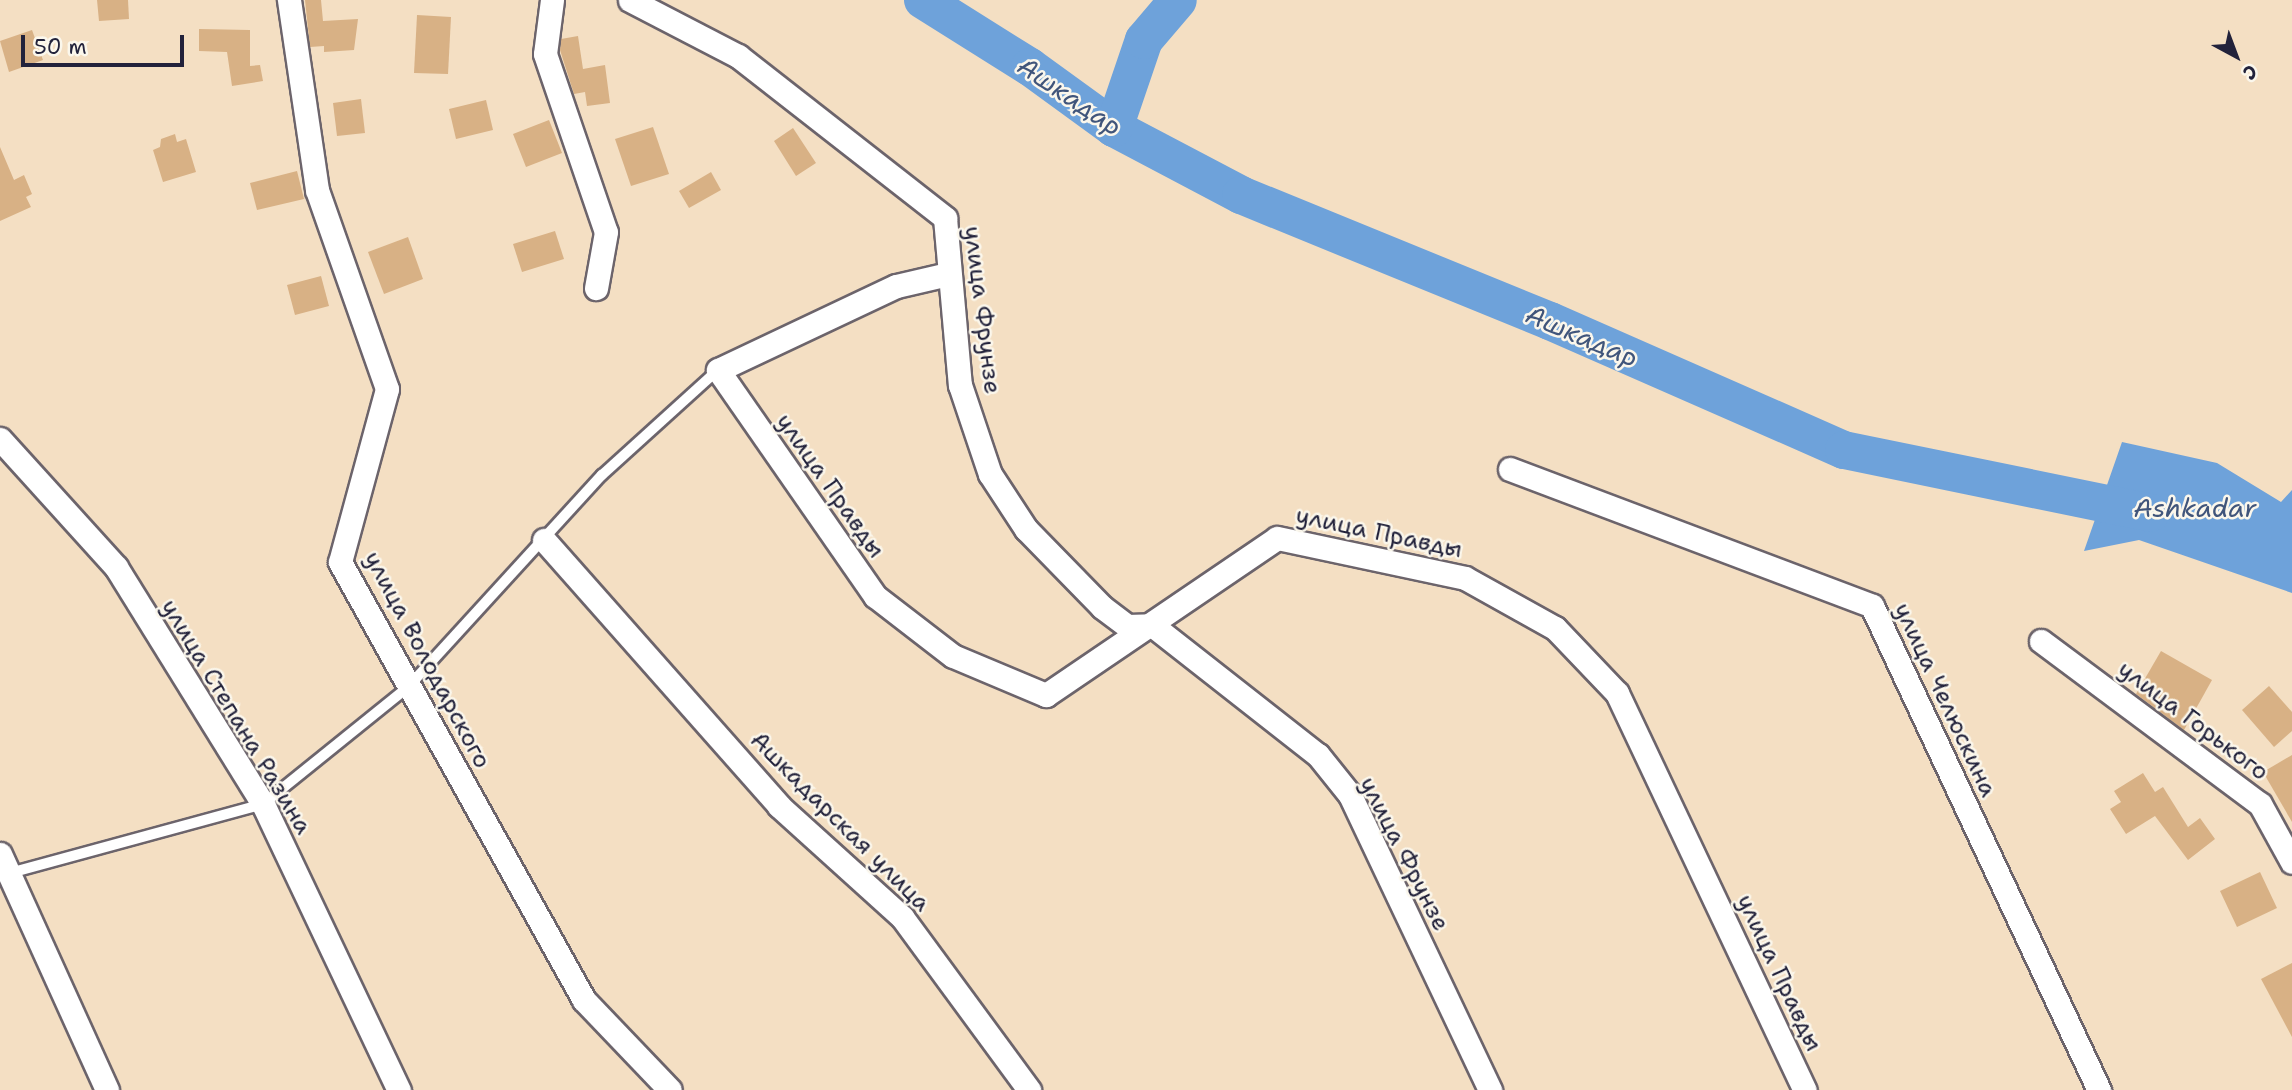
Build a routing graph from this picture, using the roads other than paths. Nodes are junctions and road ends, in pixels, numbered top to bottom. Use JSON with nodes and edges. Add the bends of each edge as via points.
{"nodes":[{"id":1,"x":289,"y":0,"type":"edge"},
{"id":2,"x":552,"y":0,"type":"edge"},
{"id":3,"x":630,"y":0,"type":"edge"},
{"id":4,"x":948,"y":275,"type":"junction"},
{"id":5,"x":596,"y":288,"type":"dead end"},
{"id":6,"x":718,"y":370,"type":"junction"},
{"id":7,"x":0,"y":439,"type":"edge"},
{"id":8,"x":1510,"y":469,"type":"dead end"},
{"id":9,"x":544,"y":540,"type":"junction"},
{"id":10,"x":1152,"y":625,"type":"junction"},
{"id":11,"x":2040,"y":641,"type":"dead end"},
{"id":12,"x":409,"y":686,"type":"junction"},
{"id":13,"x":263,"y":804,"type":"junction"},
{"id":14,"x":2290,"y":853,"type":"edge"},
{"id":15,"x":4,"y":868,"type":"edge"},
{"id":16,"x":107,"y":1090,"type":"edge"},
{"id":17,"x":399,"y":1090,"type":"edge"},
{"id":18,"x":670,"y":1090,"type":"edge"},
{"id":19,"x":1029,"y":1090,"type":"edge"},
{"id":20,"x":1490,"y":1090,"type":"edge"},
{"id":21,"x":1805,"y":1090,"type":"edge"},
{"id":22,"x":2099,"y":1090,"type":"edge"}],
"edges":[{"from":1,"to":12,"type":"street","name":"улица Володарского","via":[[317,190],[387,389],[340,562]]},
{"from":2,"to":5,"type":"street","via":[[545,54],[606,232]]},
{"from":3,"to":4,"type":"street","name":"улица Фрунзе","via":[[738,57],[945,218]]},
{"from":4,"to":6,"type":"street","via":[[896,286]]},
{"from":4,"to":10,"type":"street","name":"улица Фрунзе","via":[[960,384],[990,474],[1026,529],[1102,607],[1127,626]]},
{"from":6,"to":9,"type":"lane","via":[[602,475]]},
{"from":6,"to":10,"type":"street","name":"улица Правды","via":[[876,596],[953,656],[1046,695]]},
{"from":7,"to":13,"type":"street","name":"улица Степана Разина","via":[[116,567]]},
{"from":8,"to":22,"type":"street","name":"улица Челюскина","via":[[1872,606]]},
{"from":9,"to":12,"type":"lane"},
{"from":9,"to":19,"type":"street","name":"Ашкадарская улица","via":[[779,806],[902,918]]},
{"from":10,"to":20,"type":"street","name":"улица Фрунзе","via":[[1318,755],[1350,794]]},
{"from":10,"to":21,"type":"street","name":"улица Правды","via":[[1277,538],[1465,578],[1555,628],[1617,693]]},
{"from":11,"to":14,"type":"street","name":"улица Горького","via":[[2260,804]]},
{"from":12,"to":13,"type":"lane"},
{"from":12,"to":18,"type":"street","name":"улица Володарского","via":[[584,1000]]},
{"from":13,"to":15,"type":"lane"},
{"from":13,"to":17,"type":"street","name":"улица Степана Разина"},
{"from":15,"to":16,"type":"street"}]}
